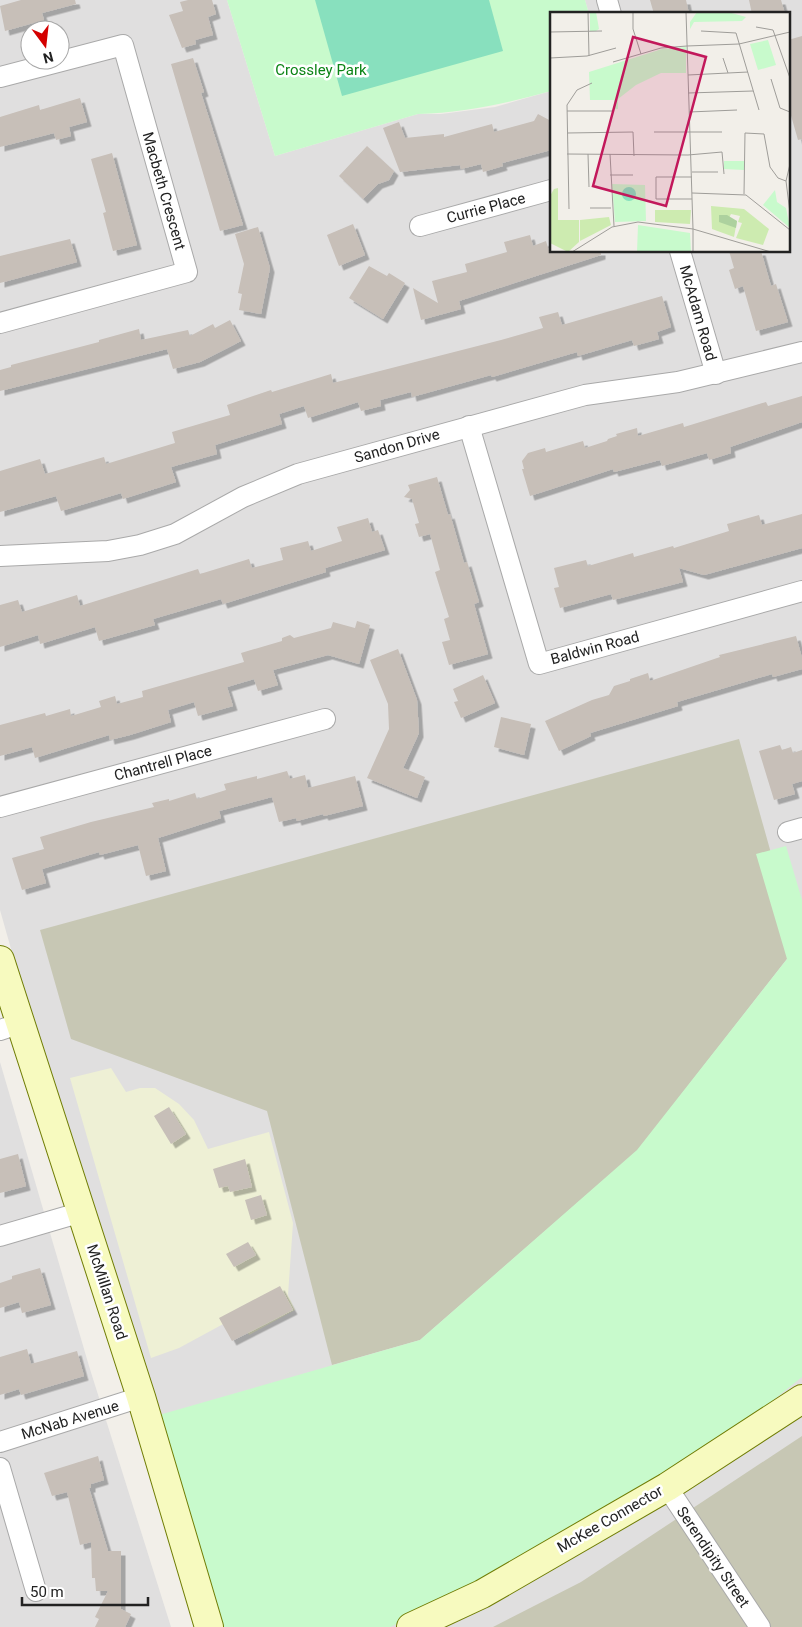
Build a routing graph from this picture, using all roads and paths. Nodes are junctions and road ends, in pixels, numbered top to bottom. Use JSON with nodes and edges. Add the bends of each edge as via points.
{"nodes":[{"id":1,"x":0,"y":77,"type":"edge"},
{"id":2,"x":550,"y":190,"type":"edge"},
{"id":3,"x":420,"y":226,"type":"dead end"},
{"id":4,"x":680,"y":252,"type":"edge"},
{"id":5,"x":0,"y":323,"type":"edge"},
{"id":6,"x":802,"y":352,"type":"edge"},
{"id":7,"x":716,"y":374,"type":"junction"},
{"id":8,"x":470,"y":426,"type":"junction"},
{"id":9,"x":0,"y":556,"type":"edge"},
{"id":10,"x":802,"y":592,"type":"edge"},
{"id":11,"x":325,"y":720,"type":"dead end"},
{"id":12,"x":0,"y":808,"type":"edge"},
{"id":13,"x":0,"y":960,"type":"edge"},
{"id":14,"x":11,"y":1026,"type":"edge"},
{"id":15,"x":82,"y":1212,"type":"junction"},
{"id":16,"x":0,"y":1236,"type":"edge"},
{"id":17,"x":140,"y":1397,"type":"junction"},
{"id":18,"x":802,"y":1399,"type":"edge"},
{"id":19,"x":0,"y":1442,"type":"edge"},
{"id":20,"x":0,"y":1468,"type":"edge"},
{"id":21,"x":667,"y":1487,"type":"junction"},
{"id":22,"x":36,"y":1592,"type":"dead end"},
{"id":23,"x":209,"y":1627,"type":"edge"},
{"id":24,"x":412,"y":1627,"type":"edge"},
{"id":25,"x":760,"y":1627,"type":"edge"}],
"edges":[{"from":1,"to":5,"type":"street","name":"Macbeth Crescent","via":[[123,45],[187,272]]},
{"from":2,"to":3,"type":"street","name":"Currie Place"},
{"from":4,"to":7,"type":"street","name":"McAdam Road"},
{"from":6,"to":7,"type":"street","name":"Sandon Drive"},
{"from":7,"to":8,"type":"street","name":"Sandon Drive","via":[[585,395]]},
{"from":8,"to":9,"type":"street","name":"Sandon Drive","via":[[298,474],[243,497],[175,534],[140,545],[108,551]]},
{"from":8,"to":10,"type":"street","name":"Baldwin Road","via":[[539,664]]},
{"from":11,"to":12,"type":"street","name":"Chantrell Place"},
{"from":13,"to":14,"type":"main road","name":"McMillan Road"},
{"from":14,"to":15,"type":"main road","name":"McMillan Road"},
{"from":15,"to":16,"type":"street"},
{"from":15,"to":17,"type":"main road","name":"McMillan Road"},
{"from":17,"to":19,"type":"street","name":"McNab Avenue"},
{"from":17,"to":23,"type":"main road","name":"McMillan Road"},
{"from":18,"to":21,"type":"main road","name":"McKee Connector"},
{"from":20,"to":22,"type":"street"},
{"from":21,"to":24,"type":"main road","name":"McKee Connector","via":[[482,1594]]},
{"from":21,"to":25,"type":"street","name":"Serendipity Street"}]}
